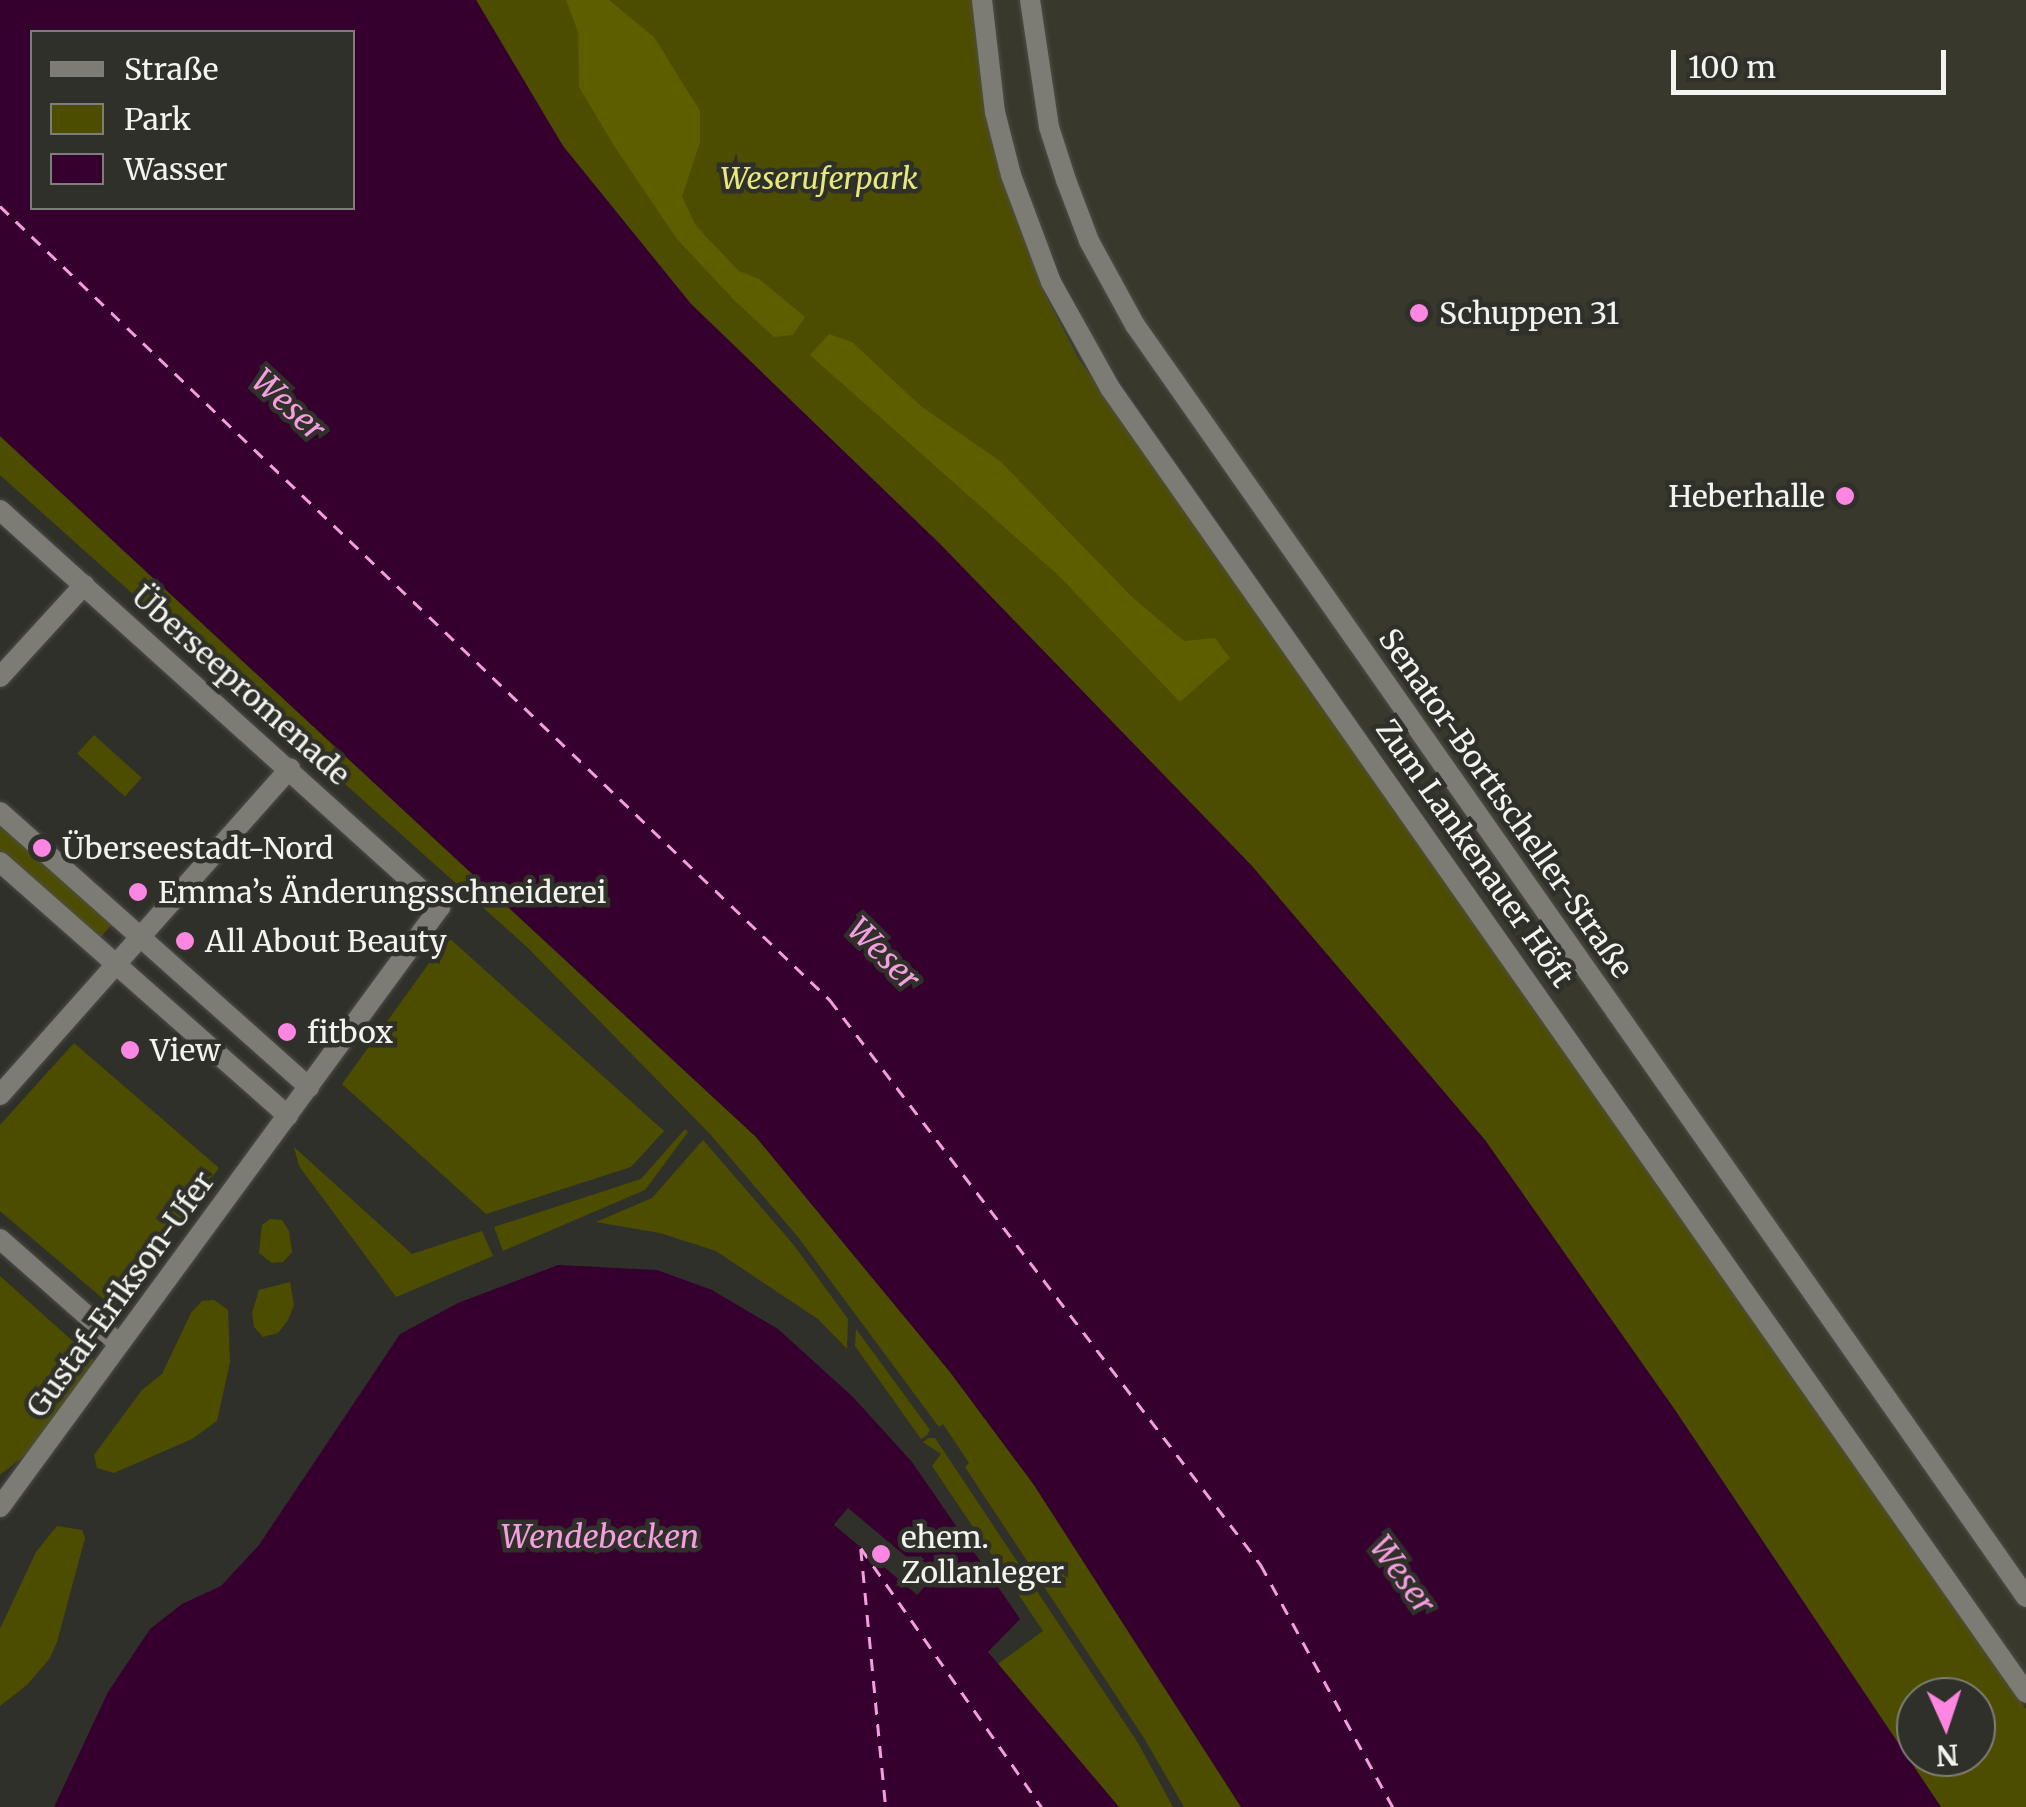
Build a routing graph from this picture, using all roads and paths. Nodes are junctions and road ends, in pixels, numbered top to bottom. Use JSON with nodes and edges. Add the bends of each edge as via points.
{"nodes":[{"id":1,"x":982,"y":0,"type":"edge"},
{"id":2,"x":1030,"y":0,"type":"edge"},
{"id":3,"x":0,"y":510,"type":"edge"},
{"id":4,"x":84,"y":585,"type":"junction"},
{"id":5,"x":0,"y":677,"type":"edge"},
{"id":6,"x":290,"y":768,"type":"junction"},
{"id":7,"x":0,"y":812,"type":"edge"},
{"id":8,"x":0,"y":862,"type":"edge"},
{"id":9,"x":440,"y":907,"type":"joint"},
{"id":10,"x":141,"y":938,"type":"junction"},
{"id":11,"x":116,"y":966,"type":"junction"},
{"id":12,"x":309,"y":1088,"type":"junction"},
{"id":13,"x":0,"y":1094,"type":"edge"},
{"id":14,"x":288,"y":1116,"type":"junction"},
{"id":15,"x":0,"y":1239,"type":"edge"},
{"id":16,"x":118,"y":1344,"type":"junction"},
{"id":17,"x":0,"y":1508,"type":"edge"},
{"id":18,"x":2026,"y":1598,"type":"edge"},
{"id":19,"x":2026,"y":1693,"type":"edge"}],
"edges":[{"from":1,"to":19,"type":"street","name":"Zum Lankenauer Höft","via":[[995,112],[1011,175],[1051,282],[1110,388]]},
{"from":2,"to":18,"type":"street","name":"Senator-Borttscheller-Straße","via":[[1054,144],[1089,241],[1135,325]]},
{"from":3,"to":4,"type":"street","name":"Überseepromenade"},
{"from":4,"to":5,"type":"street"},
{"from":4,"to":6,"type":"street","name":"Überseepromenade"},
{"from":6,"to":9,"type":"street","name":"Überseepromenade"},
{"from":6,"to":10,"type":"street"},
{"from":7,"to":10,"type":"street"},
{"from":8,"to":11,"type":"street"},
{"from":9,"to":12,"type":"street","name":"Gustaf-Erikson-Ufer"},
{"from":10,"to":11,"type":"street"},
{"from":10,"to":12,"type":"street"},
{"from":11,"to":13,"type":"street"},
{"from":11,"to":14,"type":"street"},
{"from":12,"to":14,"type":"street","name":"Gustaf-Erikson-Ufer"},
{"from":14,"to":16,"type":"street","name":"Gustaf-Erikson-Ufer"},
{"from":15,"to":16,"type":"street"},
{"from":16,"to":17,"type":"street","name":"Gustaf-Erikson-Ufer"}]}
